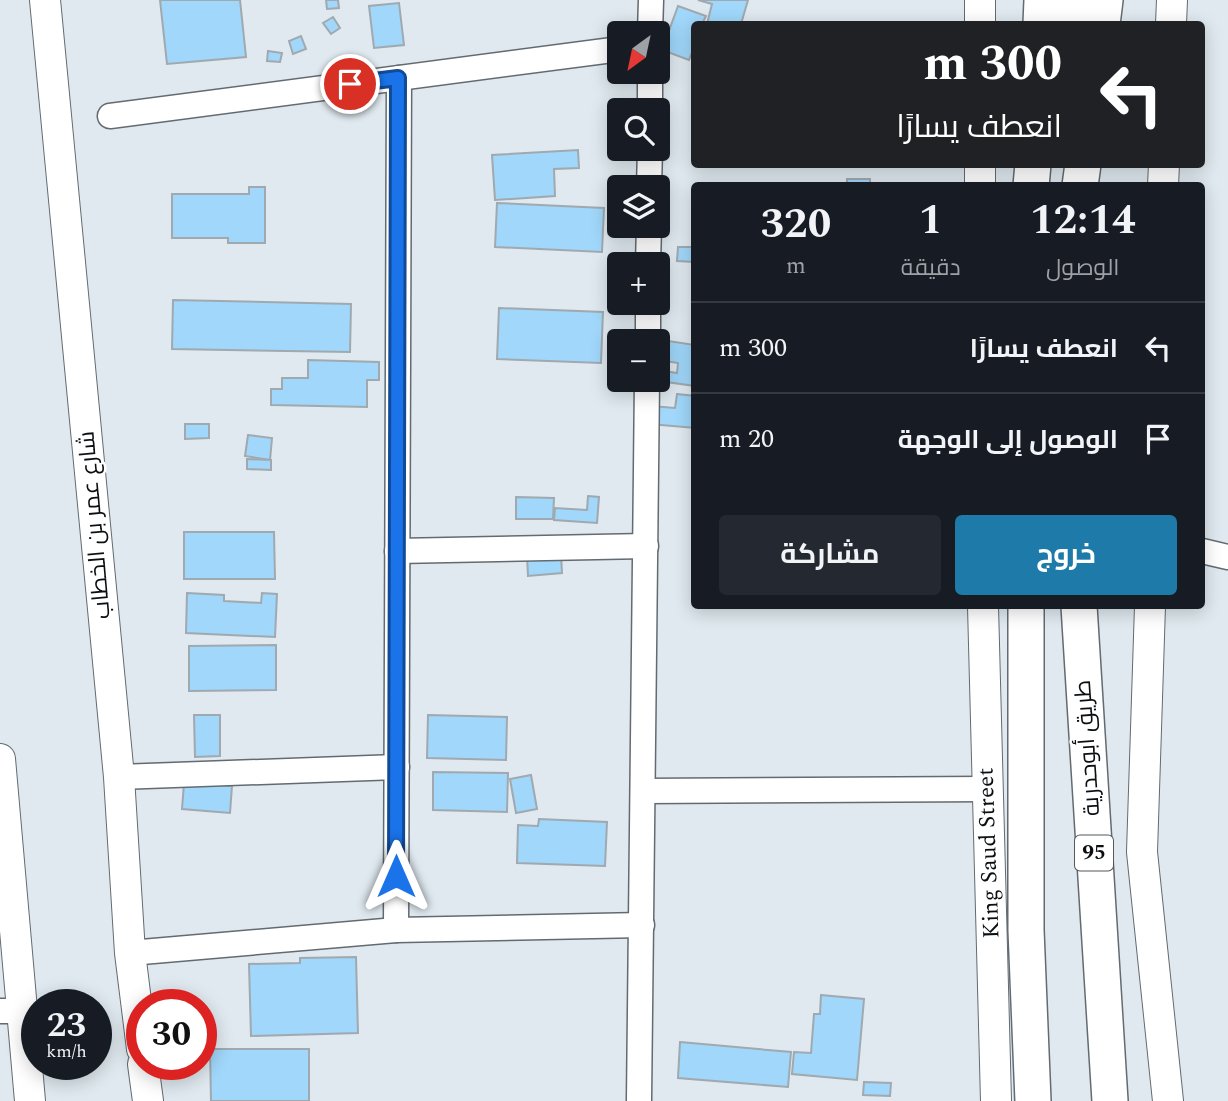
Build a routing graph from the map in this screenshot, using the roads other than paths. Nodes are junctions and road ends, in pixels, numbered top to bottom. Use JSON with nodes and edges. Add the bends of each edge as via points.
{"nodes":[{"id":1,"x":45,"y":0,"type":"edge"},
{"id":2,"x":650,"y":0,"type":"edge"},
{"id":3,"x":981,"y":0,"type":"edge"},
{"id":4,"x":1042,"y":0,"type":"edge"},
{"id":5,"x":1071,"y":0,"type":"edge"},
{"id":6,"x":1105,"y":0,"type":"edge"},
{"id":7,"x":1172,"y":0,"type":"edge"},
{"id":8,"x":650,"y":21,"type":"edge"},
{"id":9,"x":981,"y":21,"type":"edge"},
{"id":10,"x":1041,"y":21,"type":"edge"},
{"id":11,"x":1069,"y":21,"type":"edge"},
{"id":12,"x":1102,"y":21,"type":"edge"},
{"id":13,"x":1171,"y":21,"type":"edge"},
{"id":14,"x":607,"y":51,"type":"edge"},
{"id":15,"x":398,"y":78,"type":"junction"},
{"id":16,"x":110,"y":116,"type":"dead end"},
{"id":17,"x":648,"y":392,"type":"edge"},
{"id":18,"x":646,"y":546,"type":"junction"},
{"id":19,"x":397,"y":551,"type":"junction"},
{"id":20,"x":1205,"y":552,"type":"edge"},
{"id":21,"x":1228,"y":557,"type":"edge"},
{"id":22,"x":984,"y":609,"type":"edge"},
{"id":23,"x":1026,"y":609,"type":"edge"},
{"id":24,"x":1079,"y":609,"type":"edge"},
{"id":25,"x":1150,"y":609,"type":"edge"},
{"id":26,"x":0,"y":760,"type":"edge"},
{"id":27,"x":397,"y":767,"type":"junction"},
{"id":28,"x":119,"y":777,"type":"junction"},
{"id":29,"x":987,"y":789,"type":"junction"},
{"id":30,"x":644,"y":791,"type":"junction"},
{"id":31,"x":642,"y":925,"type":"junction"},
{"id":32,"x":396,"y":930,"type":"junction"},
{"id":33,"x":130,"y":953,"type":"junction"},
{"id":34,"x":134,"y":989,"type":"edge"},
{"id":35,"x":11,"y":1011,"type":"edge"},
{"id":36,"x":146,"y":1080,"type":"edge"},
{"id":37,"x":30,"y":1101,"type":"edge"},
{"id":38,"x":148,"y":1101,"type":"edge"},
{"id":39,"x":639,"y":1101,"type":"edge"},
{"id":40,"x":996,"y":1101,"type":"edge"},
{"id":41,"x":1033,"y":1101,"type":"edge"},
{"id":42,"x":1110,"y":1101,"type":"edge"},
{"id":43,"x":1168,"y":1101,"type":"edge"}],
"edges":[{"from":1,"to":28,"type":"main road","name":"شارع عمر بن الخطاب"},
{"from":2,"to":8,"type":"street"},
{"from":3,"to":9,"type":"main road"},
{"from":4,"to":10,"type":"highway"},
{"from":5,"to":11,"type":"highway"},
{"from":6,"to":12,"type":"highway"},
{"from":7,"to":13,"type":"main road"},
{"from":14,"to":15,"type":"street"},
{"from":15,"to":16,"type":"street"},
{"from":15,"to":19,"type":"street"},
{"from":17,"to":18,"type":"street"},
{"from":18,"to":19,"type":"street"},
{"from":18,"to":30,"type":"street"},
{"from":19,"to":27,"type":"street"},
{"from":20,"to":21,"type":"street"},
{"from":22,"to":29,"type":"main road","name":"King Saud Street"},
{"from":23,"to":41,"type":"highway","via":[[1026,930]]},
{"from":24,"to":42,"type":"highway","name":"طريق أبوحدرية","number":"95"},
{"from":25,"to":43,"type":"main road","via":[[1142,852]]},
{"from":26,"to":35,"type":"main road"},
{"from":27,"to":28,"type":"street"},
{"from":27,"to":32,"type":"street"},
{"from":28,"to":33,"type":"main road","name":"شارع عمر بن الخطاب"},
{"from":29,"to":30,"type":"street"},
{"from":29,"to":40,"type":"main road","name":"King Saud Street"},
{"from":30,"to":31,"type":"street"},
{"from":31,"to":32,"type":"street"},
{"from":31,"to":39,"type":"street"},
{"from":32,"to":33,"type":"street"},
{"from":33,"to":34,"type":"main road","name":"شارع عمر بن الخطاب"},
{"from":35,"to":37,"type":"main road"},
{"from":36,"to":38,"type":"main road"}]}
